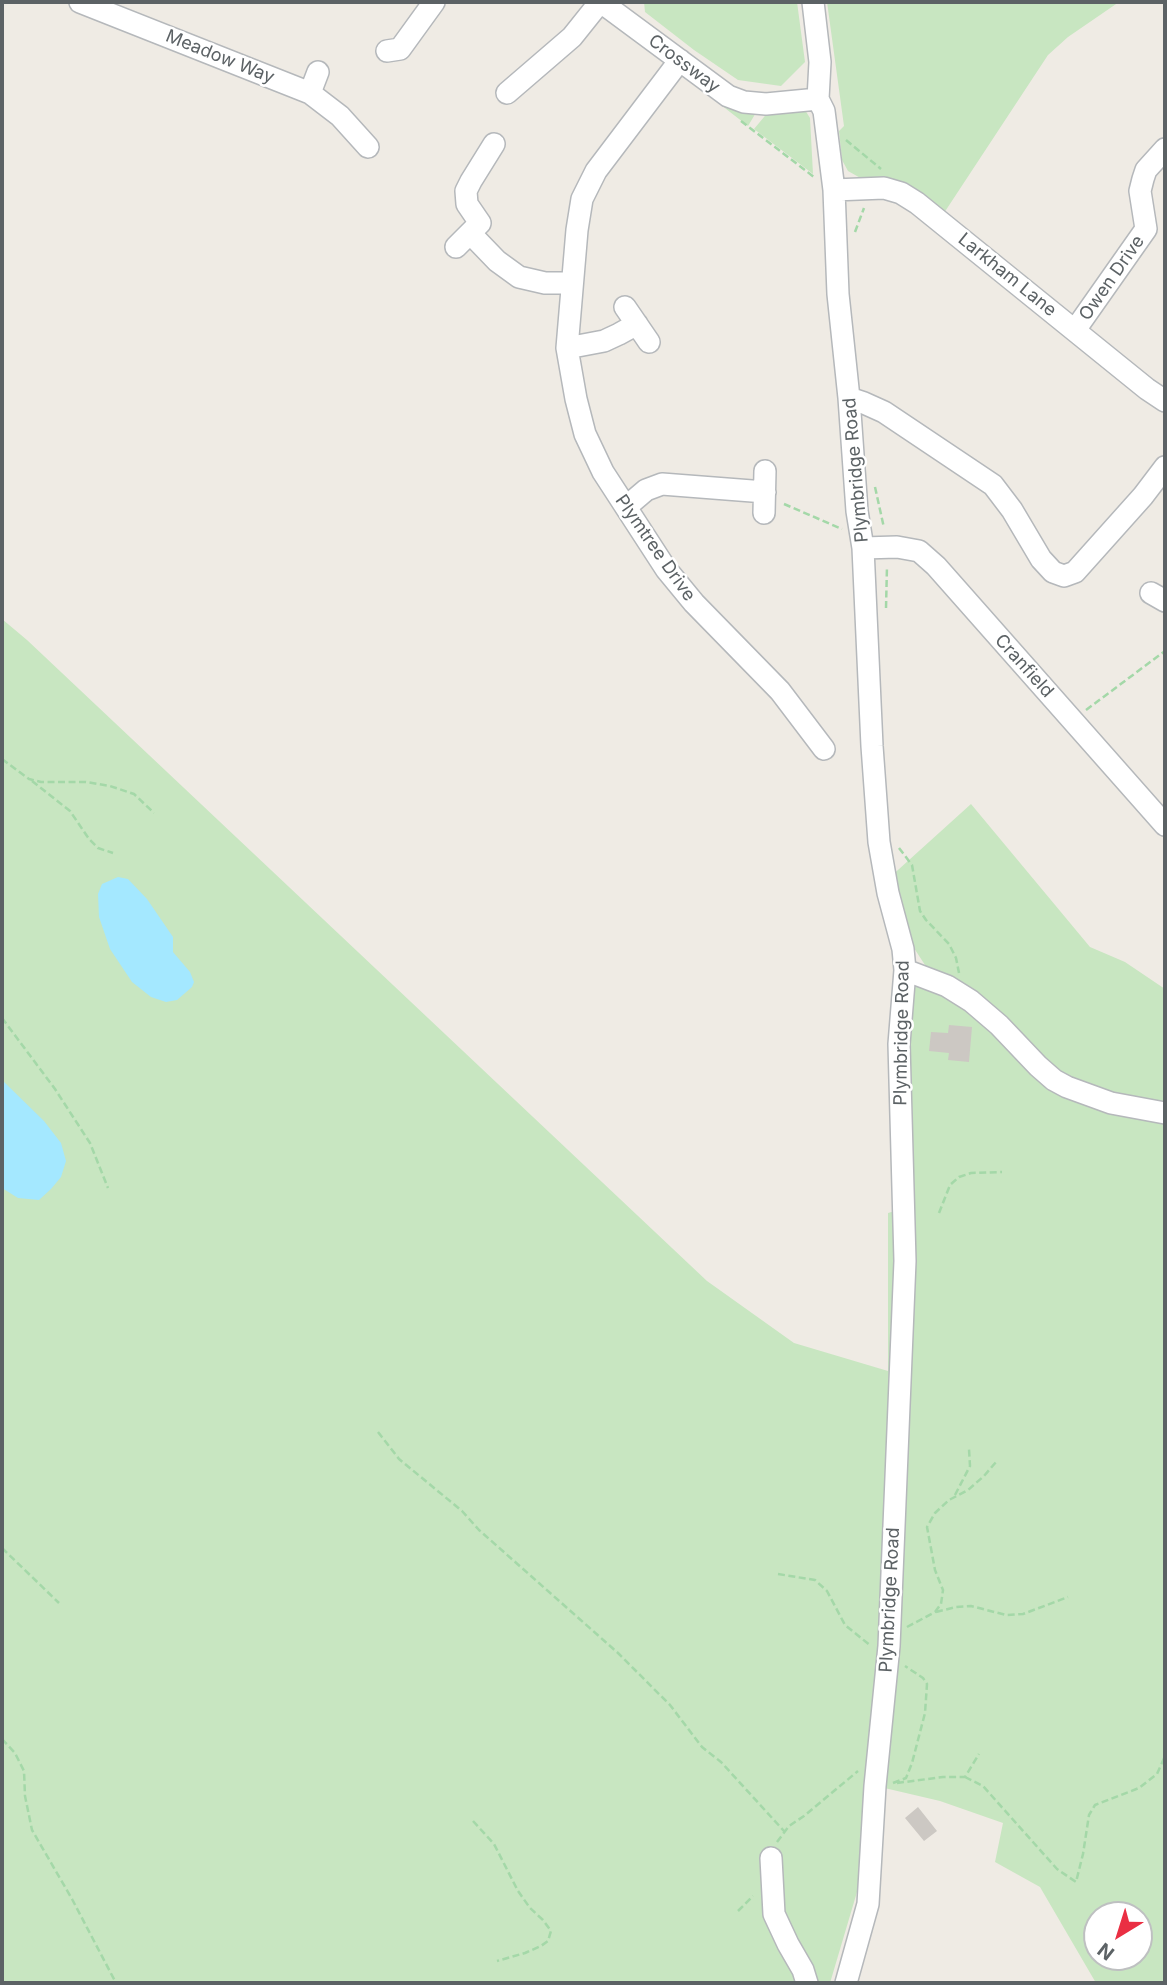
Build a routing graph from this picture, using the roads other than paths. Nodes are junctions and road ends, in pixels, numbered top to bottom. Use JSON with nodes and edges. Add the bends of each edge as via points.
{"nodes":[{"id":1,"x":80,"y":2,"type":"edge"},
{"id":2,"x":434,"y":2,"type":"edge"},
{"id":3,"x":813,"y":2,"type":"edge"},
{"id":4,"x":606,"y":3,"type":"edge"},
{"id":5,"x":133,"y":11,"type":"edge"},
{"id":6,"x":387,"y":51,"type":"dead end"},
{"id":7,"x":680,"y":60,"type":"junction"},
{"id":8,"x":318,"y":72,"type":"dead end"},
{"id":9,"x":310,"y":93,"type":"junction"},
{"id":10,"x":507,"y":93,"type":"dead end"},
{"id":11,"x":818,"y":99,"type":"junction"},
{"id":12,"x":494,"y":144,"type":"dead end"},
{"id":13,"x":368,"y":147,"type":"dead end"},
{"id":14,"x":1165,"y":149,"type":"edge"},
{"id":15,"x":833,"y":187,"type":"junction"},
{"id":16,"x":572,"y":283,"type":"junction"},
{"id":17,"x":1075,"y":330,"type":"junction"},
{"id":18,"x":649,"y":342,"type":"dead end"},
{"id":19,"x":567,"y":348,"type":"junction"},
{"id":20,"x":849,"y":398,"type":"junction"},
{"id":21,"x":1165,"y":401,"type":"edge"},
{"id":22,"x":1165,"y":467,"type":"edge"},
{"id":23,"x":765,"y":492,"type":"dead end"},
{"id":24,"x":626,"y":507,"type":"junction"},
{"id":25,"x":862,"y":543,"type":"junction"},
{"id":26,"x":824,"y":749,"type":"dead end"},
{"id":27,"x":1165,"y":825,"type":"edge"},
{"id":28,"x":905,"y":970,"type":"junction"},
{"id":29,"x":1165,"y":1113,"type":"edge"},
{"id":30,"x":771,"y":1858,"type":"road end"},
{"id":31,"x":807,"y":1983,"type":"edge"},
{"id":32,"x":846,"y":1983,"type":"edge"}],
"edges":[{"from":1,"to":5,"type":"street","name":"Meadow Way"},
{"from":2,"to":6,"type":"street","via":[[400,49]]},
{"from":3,"to":11,"type":"street","name":"Plymbridge Road","via":[[820,62]]},
{"from":4,"to":7,"type":"street","name":"Crossway"},
{"from":4,"to":10,"type":"street"},
{"from":5,"to":9,"type":"street","name":"Meadow Way"},
{"from":7,"to":11,"type":"street","name":"Crossway","via":[[728,96],[744,102]]},
{"from":7,"to":16,"type":"street","name":"Plymtree Drive","via":[[596,171],[582,199]]},
{"from":8,"to":9,"type":"street"},
{"from":9,"to":13,"type":"street","name":"Meadow Way","via":[[340,116]]},
{"from":11,"to":15,"type":"street","name":"Plymbridge Road","via":[[824,111]]},
{"from":12,"to":16,"type":"street","via":[[466,191],[473,230],[497,261],[519,277],[545,284]]},
{"from":14,"to":17,"type":"street","name":"Owen Drive","via":[[1143,178],[1140,191],[1146,229]]},
{"from":15,"to":17,"type":"street","name":"Larkham Lane","via":[[878,179],[884,188],[917,203]]},
{"from":15,"to":20,"type":"street","name":"Plymbridge Road"},
{"from":16,"to":19,"type":"street","name":"Plymtree Drive"},
{"from":17,"to":21,"type":"street","name":"Larkham Lane"},
{"from":18,"to":19,"type":"street","via":[[631,315],[604,341]]},
{"from":19,"to":24,"type":"street","name":"Plymtree Drive","via":[[585,433]]},
{"from":20,"to":22,"type":"street","via":[[884,412],[993,485],[1041,559],[1064,576],[1075,572]]},
{"from":20,"to":25,"type":"street","name":"Plymbridge Road"},
{"from":23,"to":24,"type":"street","via":[[662,484],[646,490]]},
{"from":24,"to":26,"type":"street","name":"Plymtree Drive","via":[[673,578],[780,691]]},
{"from":25,"to":27,"type":"street","name":"Cranfield","via":[[919,551],[936,566]]},
{"from":25,"to":28,"type":"street","name":"Plymbridge Road","via":[[879,842]]},
{"from":28,"to":29,"type":"street","via":[[971,1001],[1054,1080],[1111,1103]]},
{"from":28,"to":32,"type":"street","name":"Plymbridge Road","via":[[898,1044],[905,1261],[889,1646],[869,1904]]},
{"from":30,"to":31,"type":"street","via":[[774,1914]]}]}
